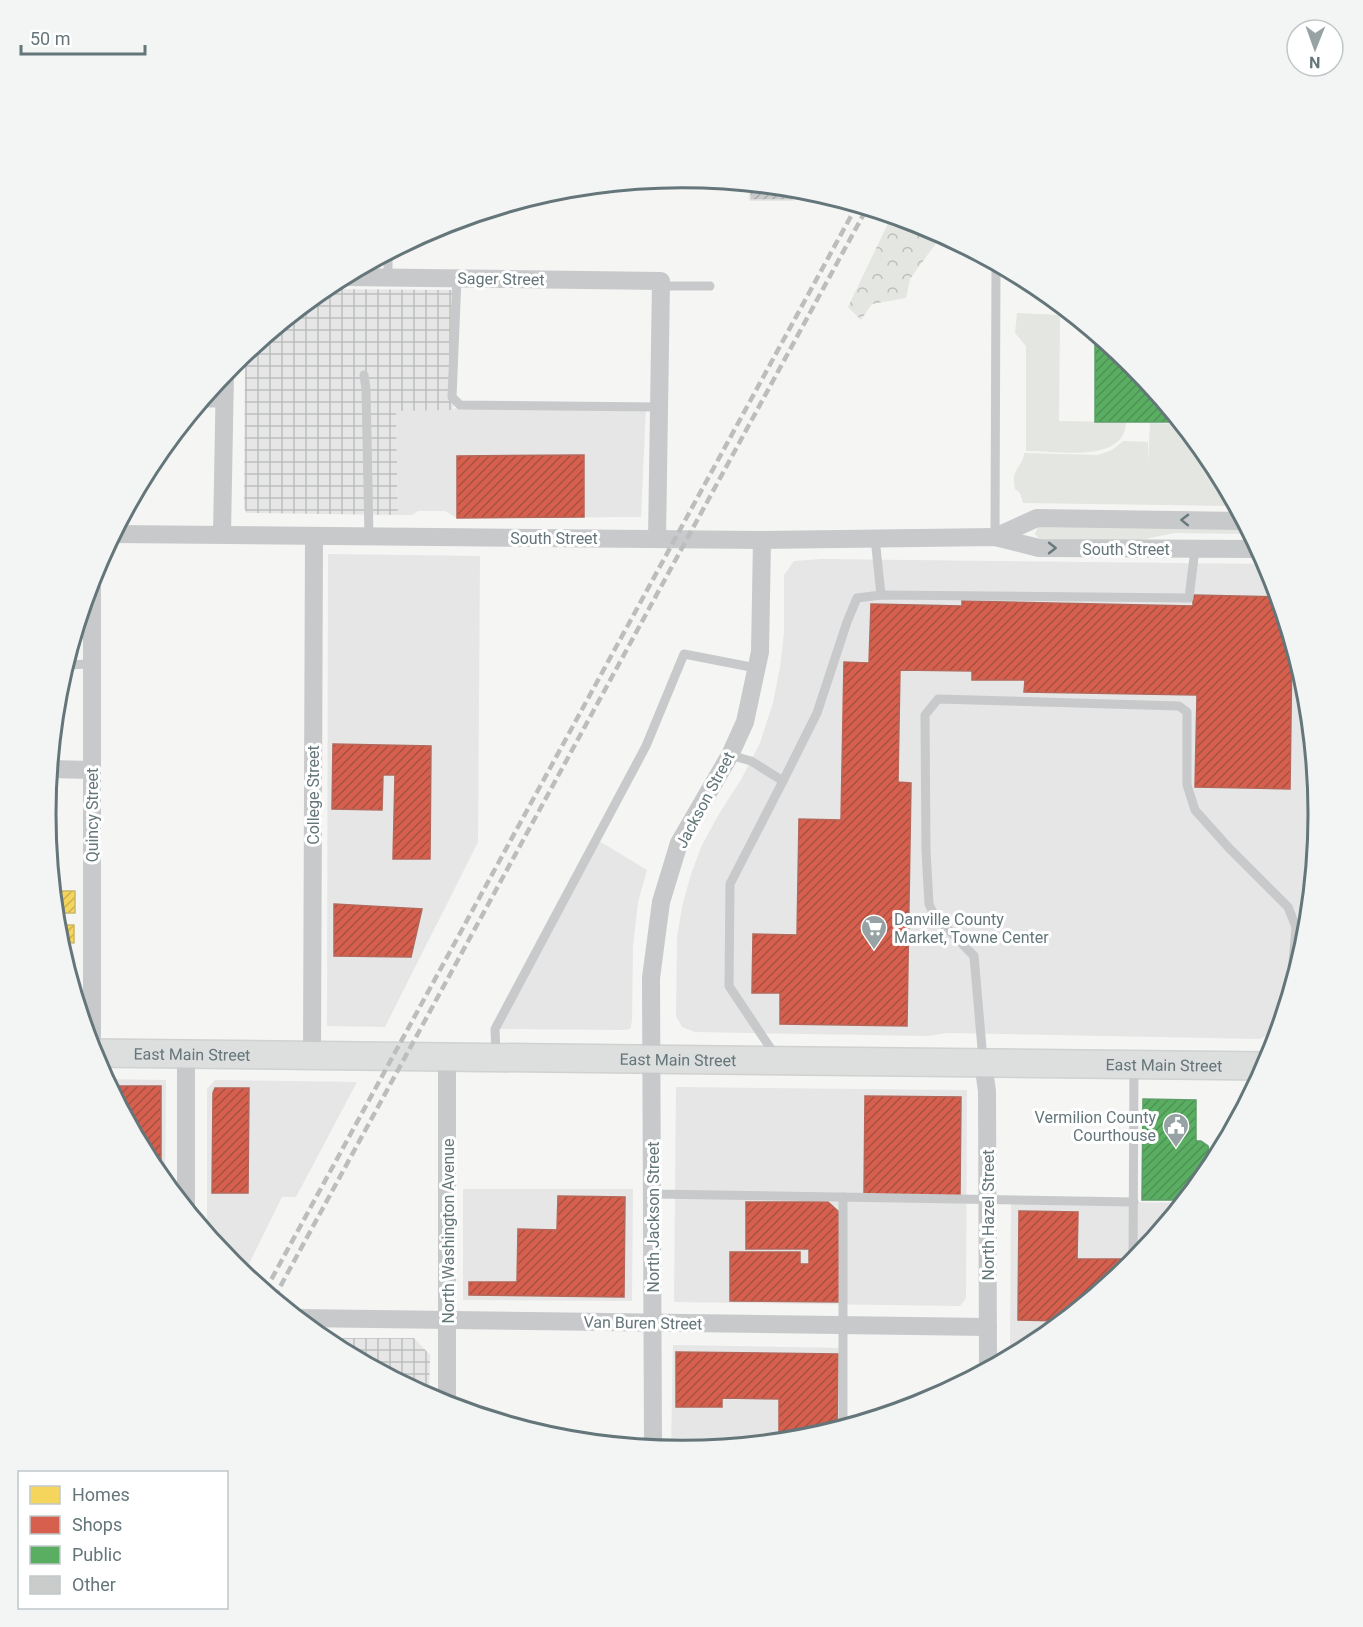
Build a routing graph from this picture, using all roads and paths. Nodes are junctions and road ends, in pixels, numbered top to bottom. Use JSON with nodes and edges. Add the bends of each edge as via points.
{"nodes":[{"id":1,"x":388,"y":261,"type":"edge"},
{"id":2,"x":996,"y":272,"type":"edge"},
{"id":3,"x":359,"y":277,"type":"edge"},
{"id":4,"x":388,"y":278,"type":"junction"},
{"id":5,"x":457,"y":278,"type":"junction"},
{"id":6,"x":661,"y":283,"type":"junction"},
{"id":7,"x":710,"y":286,"type":"dead end"},
{"id":8,"x":364,"y":375,"type":"dead end"},
{"id":9,"x":225,"y":387,"type":"edge"},
{"id":10,"x":209,"y":403,"type":"edge"},
{"id":11,"x":224,"y":403,"type":"junction"},
{"id":12,"x":659,"y":407,"type":"junction"},
{"id":13,"x":1234,"y":521,"type":"edge"},
{"id":14,"x":122,"y":534,"type":"edge"},
{"id":15,"x":222,"y":534,"type":"junction"},
{"id":16,"x":314,"y":537,"type":"junction"},
{"id":17,"x":369,"y":537,"type":"junction"},
{"id":18,"x":995,"y":537,"type":"junction"},
{"id":19,"x":875,"y":538,"type":"junction"},
{"id":20,"x":657,"y":539,"type":"junction"},
{"id":21,"x":762,"y":540,"type":"junction"},
{"id":22,"x":1195,"y":549,"type":"junction"},
{"id":23,"x":1249,"y":549,"type":"edge"},
{"id":24,"x":881,"y":595,"type":"junction"},
{"id":25,"x":92,"y":605,"type":"edge"},
{"id":26,"x":74,"y":664,"type":"edge"},
{"id":27,"x":91,"y":664,"type":"junction"},
{"id":28,"x":756,"y":668,"type":"junction"},
{"id":29,"x":730,"y":755,"type":"junction"},
{"id":30,"x":57,"y":769,"type":"edge"},
{"id":31,"x":91,"y":770,"type":"junction"},
{"id":32,"x":783,"y":781,"type":"junction"},
{"id":33,"x":1295,"y":933,"type":"edge"},
{"id":34,"x":92,"y":1023,"type":"edge"},
{"id":35,"x":103,"y":1053,"type":"edge"},
{"id":36,"x":186,"y":1053,"type":"junction"},
{"id":37,"x":312,"y":1054,"type":"junction"},
{"id":38,"x":447,"y":1057,"type":"junction"},
{"id":39,"x":496,"y":1058,"type":"junction"},
{"id":40,"x":653,"y":1059,"type":"junction"},
{"id":41,"x":778,"y":1061,"type":"junction"},
{"id":42,"x":983,"y":1063,"type":"junction"},
{"id":43,"x":1134,"y":1065,"type":"junction"},
{"id":44,"x":1254,"y":1066,"type":"edge"},
{"id":45,"x":653,"y":1194,"type":"junction"},
{"id":46,"x":186,"y":1196,"type":"edge"},
{"id":47,"x":843,"y":1197,"type":"junction"},
{"id":48,"x":987,"y":1199,"type":"junction"},
{"id":49,"x":1134,"y":1202,"type":"junction"},
{"id":50,"x":1133,"y":1246,"type":"edge"},
{"id":51,"x":311,"y":1318,"type":"edge"},
{"id":52,"x":448,"y":1319,"type":"junction"},
{"id":53,"x":653,"y":1323,"type":"junction"},
{"id":54,"x":844,"y":1326,"type":"junction"},
{"id":55,"x":988,"y":1327,"type":"junction"},
{"id":56,"x":988,"y":1359,"type":"edge"},
{"id":57,"x":447,"y":1394,"type":"edge"},
{"id":58,"x":843,"y":1418,"type":"edge"},
{"id":59,"x":653,"y":1439,"type":"edge"}],
"edges":[{"from":1,"to":4,"type":"lane"},
{"from":2,"to":18,"type":"lane"},
{"from":3,"to":4,"type":"street","name":"Sager Street"},
{"from":4,"to":5,"type":"street","name":"Sager Street"},
{"from":5,"to":6,"type":"street","name":"Sager Street"},
{"from":5,"to":12,"type":"lane","via":[[452,397],[460,405]]},
{"from":6,"to":7,"type":"lane"},
{"from":6,"to":12,"type":"street"},
{"from":8,"to":17,"type":"lane"},
{"from":9,"to":11,"type":"street"},
{"from":10,"to":11,"type":"lane"},
{"from":11,"to":15,"type":"street"},
{"from":12,"to":20,"type":"street"},
{"from":13,"to":18,"type":"street","name":"South Street","one_way":true,"via":[[1037,518]]},
{"from":14,"to":15,"type":"street","name":"South Street"},
{"from":15,"to":16,"type":"street","name":"South Street"},
{"from":16,"to":17,"type":"street","name":"South Street"},
{"from":16,"to":37,"type":"street","name":"College Street"},
{"from":17,"to":20,"type":"street","name":"South Street"},
{"from":18,"to":19,"type":"street","name":"South Street"},
{"from":18,"to":22,"type":"street","name":"South Street","one_way":true,"via":[[1039,548]]},
{"from":19,"to":21,"type":"street","name":"South Street"},
{"from":19,"to":24,"type":"lane"},
{"from":20,"to":21,"type":"street","name":"South Street"},
{"from":21,"to":28,"type":"street","name":"Jackson Street","via":[[760,652]]},
{"from":22,"to":23,"type":"street","name":"South Street"},
{"from":22,"to":24,"type":"lane","via":[[1189,597]]},
{"from":24,"to":32,"type":"lane","via":[[857,598],[817,713]]},
{"from":25,"to":27,"type":"street","name":"Quincy Street"},
{"from":26,"to":27,"type":"lane"},
{"from":27,"to":31,"type":"street","name":"Quincy Street"},
{"from":28,"to":29,"type":"street","name":"Jackson Street","via":[[745,722]]},
{"from":28,"to":39,"type":"lane","via":[[684,654],[646,746],[495,1029]]},
{"from":29,"to":32,"type":"lane","via":[[751,761]]},
{"from":29,"to":40,"type":"street","name":"Jackson Street","via":[[680,843],[661,902],[651,978]]},
{"from":30,"to":31,"type":"street"},
{"from":31,"to":34,"type":"street","name":"Quincy Street"},
{"from":32,"to":41,"type":"lane","via":[[730,884],[729,986]]},
{"from":33,"to":42,"type":"lane","via":[[1288,908],[1195,810],[1187,785],[1187,712],[1179,706],[938,699],[925,715],[929,904],[934,915],[974,956]]},
{"from":35,"to":36,"type":"main road","name":"East Main Street"},
{"from":36,"to":37,"type":"main road","name":"East Main Street"},
{"from":36,"to":46,"type":"street"},
{"from":37,"to":38,"type":"main road","name":"East Main Street"},
{"from":38,"to":39,"type":"main road","name":"East Main Street"},
{"from":38,"to":52,"type":"street","name":"North Washington Avenue"},
{"from":39,"to":40,"type":"main road","name":"East Main Street"},
{"from":40,"to":41,"type":"main road","name":"East Main Street"},
{"from":40,"to":45,"type":"street","name":"North Jackson Street"},
{"from":41,"to":42,"type":"main road","name":"East Main Street"},
{"from":42,"to":43,"type":"main road","name":"East Main Street"},
{"from":42,"to":48,"type":"street","name":"North Hazel Street","via":[[987,1091]]},
{"from":43,"to":44,"type":"main road","name":"East Main Street"},
{"from":43,"to":49,"type":"lane"},
{"from":45,"to":47,"type":"lane"},
{"from":45,"to":53,"type":"street","name":"North Jackson Street"},
{"from":47,"to":48,"type":"lane"},
{"from":47,"to":54,"type":"lane"},
{"from":48,"to":49,"type":"lane"},
{"from":48,"to":55,"type":"street","name":"North Hazel Street"},
{"from":49,"to":50,"type":"lane"},
{"from":51,"to":52,"type":"street","name":"Van Buren Street"},
{"from":52,"to":53,"type":"street","name":"Van Buren Street"},
{"from":52,"to":57,"type":"street","name":"North Washington Avenue"},
{"from":53,"to":54,"type":"street","name":"Van Buren Street"},
{"from":53,"to":59,"type":"street","name":"North Jackson Street"},
{"from":54,"to":55,"type":"street","name":"Van Buren Street"},
{"from":54,"to":58,"type":"lane"},
{"from":55,"to":56,"type":"street","name":"North Hazel Street"}]}
